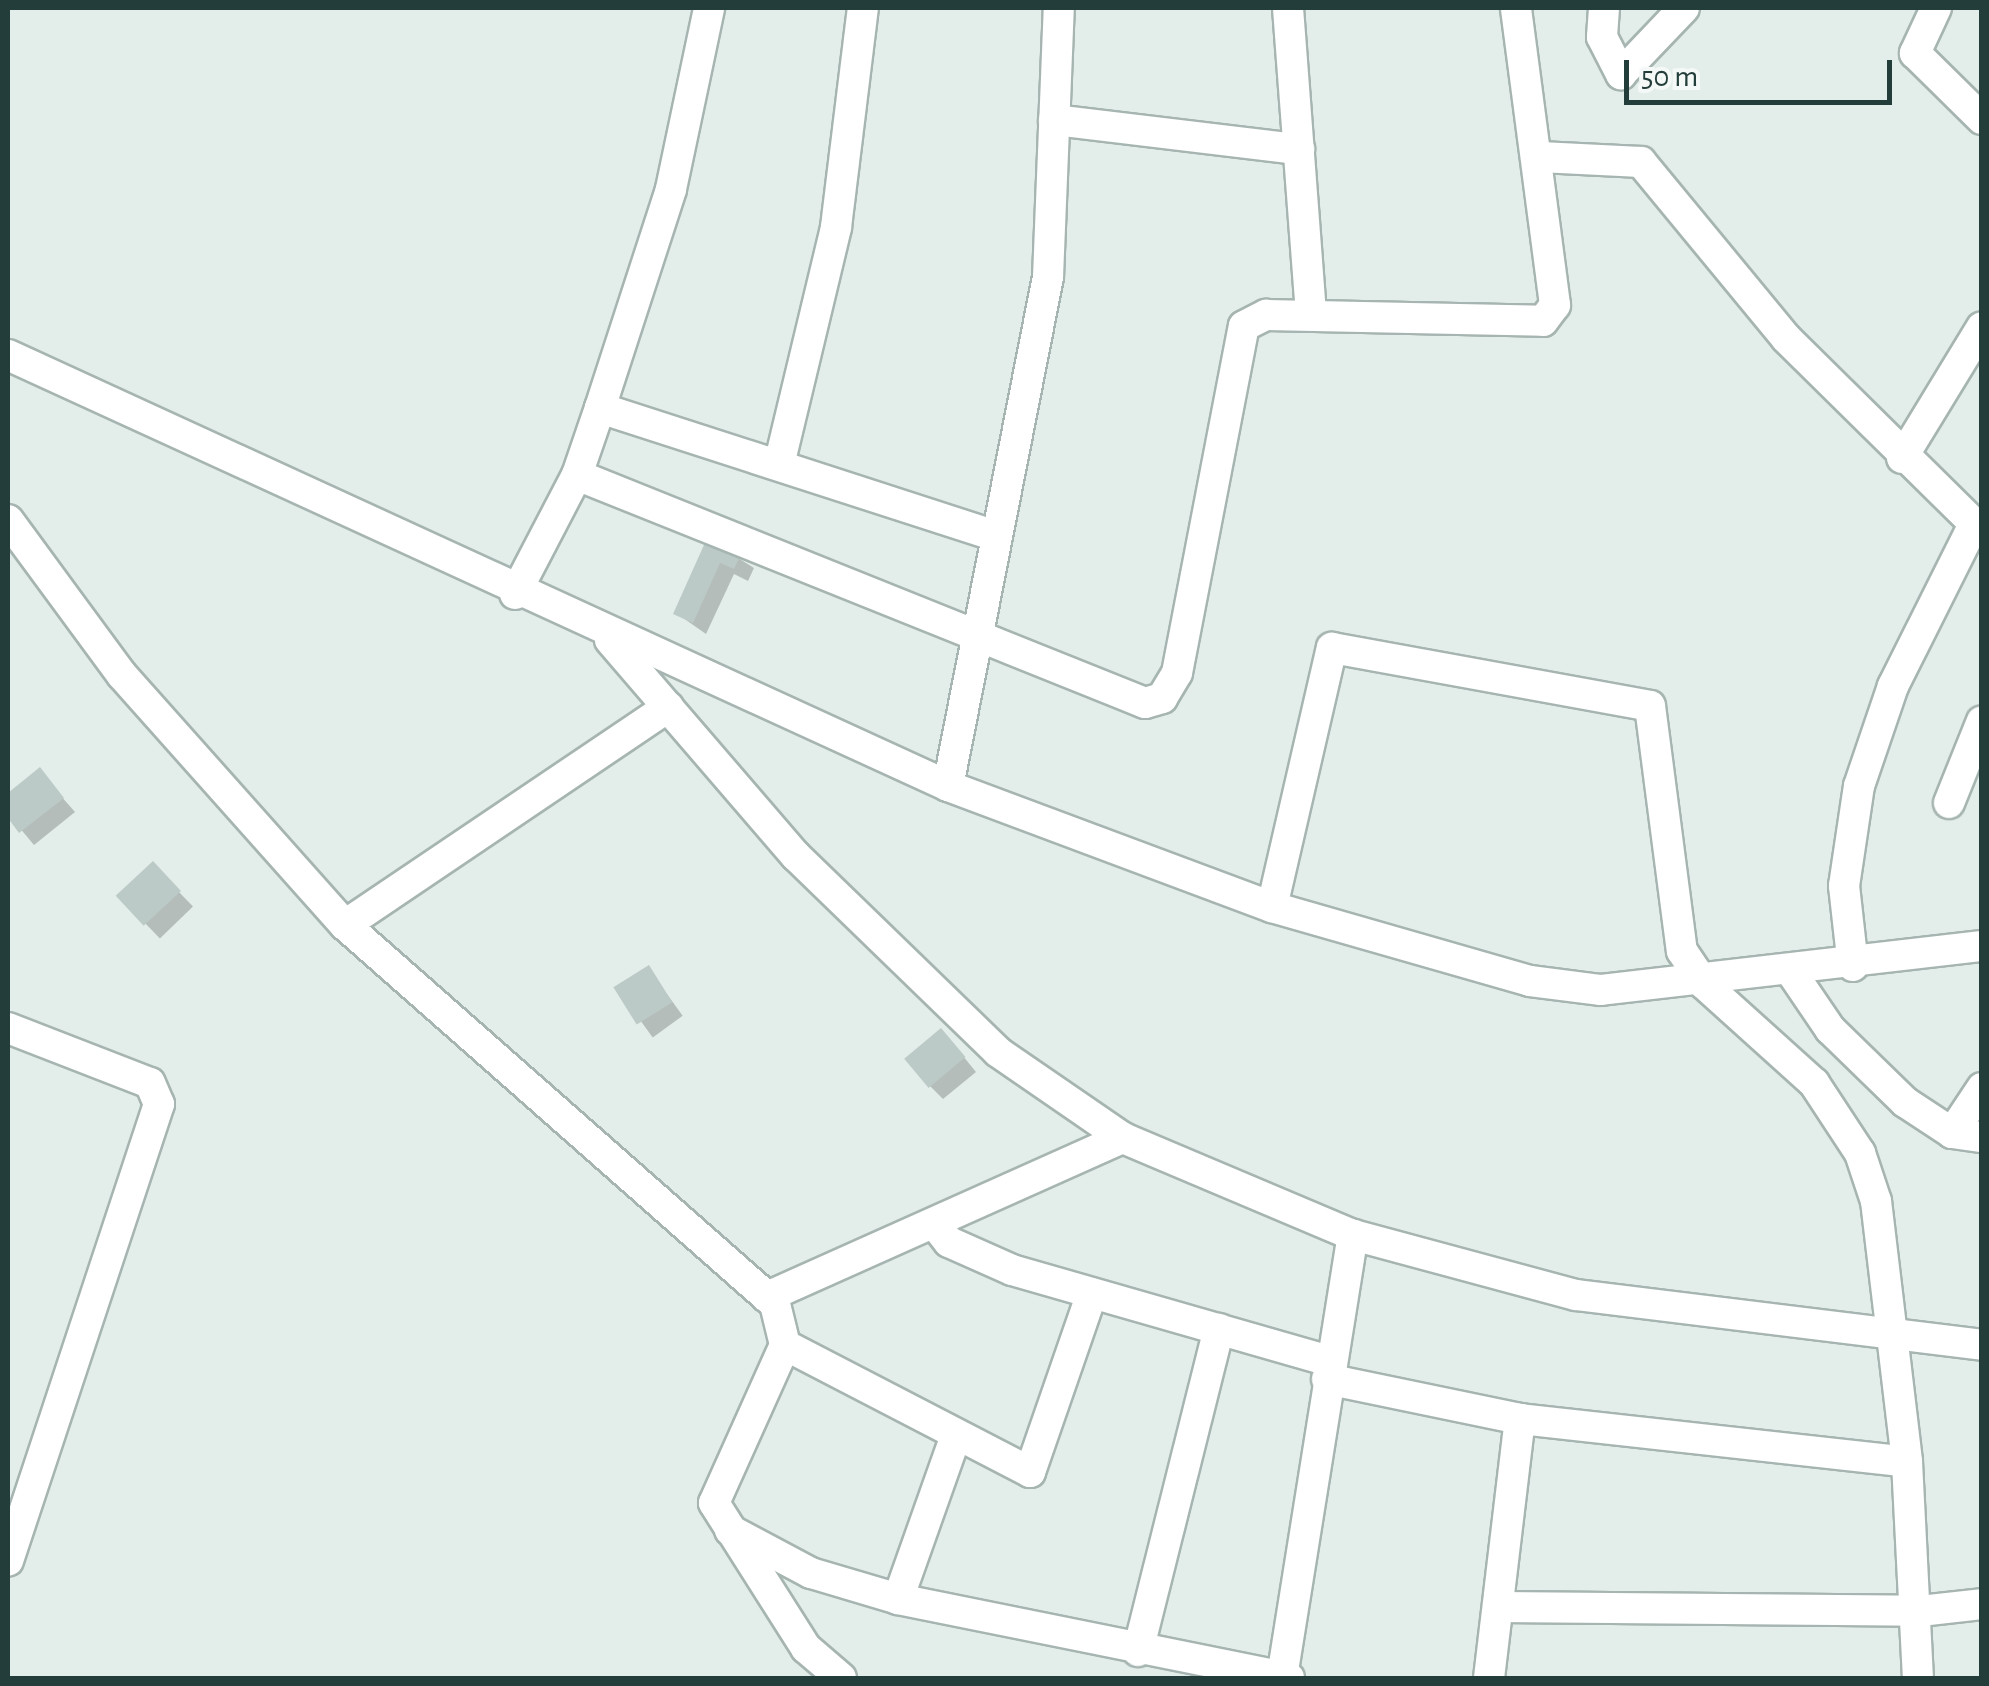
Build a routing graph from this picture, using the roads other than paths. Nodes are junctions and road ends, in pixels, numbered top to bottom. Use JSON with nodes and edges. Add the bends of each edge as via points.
{"nodes":[{"id":1,"x":709,"y":8,"type":"edge"},
{"id":2,"x":862,"y":8,"type":"edge"},
{"id":3,"x":1059,"y":8,"type":"edge"},
{"id":4,"x":1288,"y":8,"type":"edge"},
{"id":5,"x":1516,"y":8,"type":"edge"},
{"id":6,"x":1604,"y":8,"type":"edge"},
{"id":7,"x":1684,"y":8,"type":"edge"},
{"id":8,"x":1936,"y":8,"type":"edge"},
{"id":9,"x":1982,"y":119,"type":"edge"},
{"id":10,"x":1054,"y":120,"type":"junction"},
{"id":11,"x":1299,"y":148,"type":"junction"},
{"id":12,"x":1552,"y":156,"type":"junction"},
{"id":13,"x":1311,"y":315,"type":"junction"},
{"id":14,"x":1982,"y":327,"type":"edge"},
{"id":15,"x":8,"y":355,"type":"edge"},
{"id":16,"x":600,"y":408,"type":"junction"},
{"id":17,"x":1902,"y":458,"type":"junction"},
{"id":18,"x":779,"y":465,"type":"junction"},
{"id":19,"x":577,"y":475,"type":"junction"},
{"id":20,"x":8,"y":520,"type":"edge"},
{"id":21,"x":1978,"y":527,"type":"edge"},
{"id":22,"x":997,"y":536,"type":"junction"},
{"id":23,"x":515,"y":594,"type":"junction"},
{"id":24,"x":605,"y":634,"type":"junction"},
{"id":25,"x":977,"y":638,"type":"junction"},
{"id":26,"x":668,"y":707,"type":"junction"},
{"id":27,"x":1982,"y":721,"type":"edge"},
{"id":28,"x":948,"y":786,"type":"junction"},
{"id":29,"x":1949,"y":803,"type":"dead end"},
{"id":30,"x":1272,"y":906,"type":"junction"},
{"id":31,"x":344,"y":925,"type":"junction"},
{"id":32,"x":1982,"y":946,"type":"edge"},
{"id":33,"x":1853,"y":966,"type":"junction"},
{"id":34,"x":1783,"y":974,"type":"junction"},
{"id":35,"x":1716,"y":983,"type":"junction"},
{"id":36,"x":8,"y":1028,"type":"edge"},
{"id":37,"x":1982,"y":1088,"type":"edge"},
{"id":38,"x":1967,"y":1135,"type":"edge"},
{"id":39,"x":1123,"y":1138,"type":"junction"},
{"id":40,"x":934,"y":1222,"type":"junction"},
{"id":41,"x":1354,"y":1235,"type":"junction"},
{"id":42,"x":1092,"y":1293,"type":"junction"},
{"id":43,"x":768,"y":1297,"type":"junction"},
{"id":44,"x":1219,"y":1329,"type":"junction"},
{"id":45,"x":1894,"y":1335,"type":"junction"},
{"id":46,"x":784,"y":1345,"type":"junction"},
{"id":47,"x":1982,"y":1345,"type":"edge"},
{"id":48,"x":1329,"y":1370,"type":"junction"},
{"id":49,"x":1520,"y":1420,"type":"junction"},
{"id":50,"x":955,"y":1438,"type":"junction"},
{"id":51,"x":1907,"y":1462,"type":"junction"},
{"id":52,"x":724,"y":1527,"type":"junction"},
{"id":53,"x":8,"y":1562,"type":"edge"},
{"id":54,"x":898,"y":1599,"type":"junction"},
{"id":55,"x":1966,"y":1606,"type":"edge"},
{"id":56,"x":1499,"y":1607,"type":"junction"},
{"id":57,"x":1916,"y":1611,"type":"junction"},
{"id":58,"x":1138,"y":1651,"type":"junction"},
{"id":59,"x":841,"y":1678,"type":"edge"},
{"id":60,"x":1286,"y":1678,"type":"edge"},
{"id":61,"x":1489,"y":1678,"type":"edge"},
{"id":62,"x":1918,"y":1678,"type":"edge"}],
"edges":[{"from":1,"to":16,"type":"street","via":[[667,202]]},
{"from":2,"to":18,"type":"street","via":[[836,227]]},
{"from":3,"to":10,"type":"street"},
{"from":4,"to":11,"type":"street"},
{"from":5,"to":12,"type":"street"},
{"from":6,"to":7,"type":"street","via":[[1602,36],[1622,74]]},
{"from":8,"to":9,"type":"street","via":[[1915,53]]},
{"from":10,"to":11,"type":"street"},
{"from":10,"to":22,"type":"street","via":[[1048,277]]},
{"from":11,"to":13,"type":"street"},
{"from":12,"to":13,"type":"street","via":[[1557,288],[1543,321]]},
{"from":12,"to":17,"type":"street","via":[[1611,154],[1641,162],[1786,338]]},
{"from":13,"to":25,"type":"street","via":[[1252,318],[1242,332],[1177,673],[1162,698],[1145,703]]},
{"from":14,"to":17,"type":"street"},
{"from":15,"to":23,"type":"street"},
{"from":16,"to":18,"type":"street"},
{"from":16,"to":19,"type":"street"},
{"from":17,"to":21,"type":"street"},
{"from":18,"to":22,"type":"street"},
{"from":19,"to":23,"type":"street"},
{"from":19,"to":25,"type":"street"},
{"from":20,"to":31,"type":"street","via":[[122,676]]},
{"from":21,"to":33,"type":"street","via":[[1893,686],[1859,786],[1844,886]]},
{"from":22,"to":25,"type":"street"},
{"from":23,"to":24,"type":"street"},
{"from":24,"to":26,"type":"street"},
{"from":24,"to":28,"type":"street"},
{"from":25,"to":28,"type":"street"},
{"from":26,"to":31,"type":"street"},
{"from":26,"to":39,"type":"street","via":[[796,856],[998,1052]]},
{"from":27,"to":29,"type":"street"},
{"from":28,"to":30,"type":"street"},
{"from":30,"to":35,"type":"street","via":[[1530,982],[1601,990]]},
{"from":30,"to":35,"type":"street","via":[[1326,658],[1343,648],[1650,706],[1661,734],[1673,924]]},
{"from":31,"to":43,"type":"street"},
{"from":32,"to":33,"type":"street"},
{"from":33,"to":34,"type":"street"},
{"from":34,"to":35,"type":"street"},
{"from":34,"to":38,"type":"street","via":[[1830,1029]]},
{"from":35,"to":45,"type":"street","via":[[1814,1084],[1860,1153],[1876,1201]]},
{"from":36,"to":53,"type":"street","via":[[150,1083],[159,1104]]},
{"from":37,"to":38,"type":"street"},
{"from":39,"to":40,"type":"street"},
{"from":39,"to":41,"type":"street"},
{"from":40,"to":42,"type":"street","via":[[978,1258]]},
{"from":40,"to":43,"type":"street"},
{"from":41,"to":45,"type":"street","via":[[1576,1295]]},
{"from":41,"to":48,"type":"street"},
{"from":42,"to":44,"type":"street"},
{"from":42,"to":50,"type":"street","via":[[1040,1462],[1030,1472]]},
{"from":43,"to":46,"type":"street","via":[[785,1323]]},
{"from":44,"to":48,"type":"street"},
{"from":44,"to":58,"type":"street"},
{"from":45,"to":47,"type":"street"},
{"from":45,"to":51,"type":"street"},
{"from":46,"to":50,"type":"street"},
{"from":46,"to":52,"type":"street","via":[[714,1503]]},
{"from":48,"to":49,"type":"street"},
{"from":48,"to":60,"type":"street"},
{"from":49,"to":51,"type":"street"},
{"from":49,"to":56,"type":"street"},
{"from":50,"to":54,"type":"street"},
{"from":51,"to":57,"type":"street"},
{"from":52,"to":54,"type":"street","via":[[811,1573]]},
{"from":52,"to":59,"type":"street","via":[[806,1648]]},
{"from":54,"to":58,"type":"street"},
{"from":55,"to":57,"type":"street"},
{"from":56,"to":57,"type":"street"},
{"from":56,"to":61,"type":"street"},
{"from":57,"to":62,"type":"street"},
{"from":58,"to":60,"type":"street"}]}
